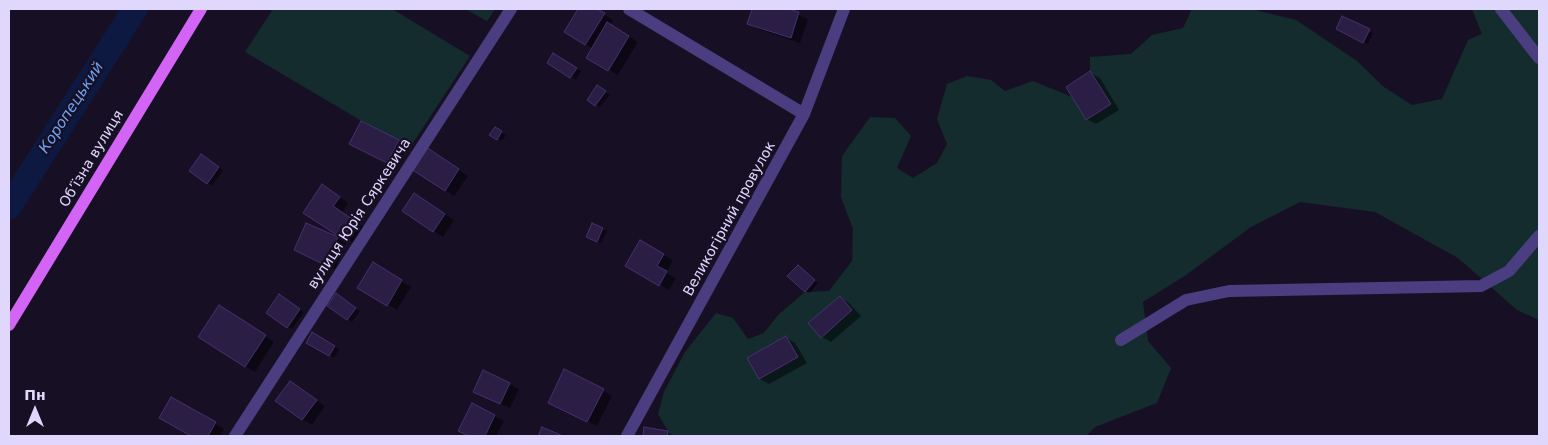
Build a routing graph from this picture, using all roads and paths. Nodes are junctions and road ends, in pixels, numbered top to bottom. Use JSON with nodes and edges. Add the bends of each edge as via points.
{"nodes":[{"id":1,"x":201,"y":9,"type":"edge"},
{"id":2,"x":511,"y":9,"type":"edge"},
{"id":3,"x":629,"y":9,"type":"edge"},
{"id":4,"x":844,"y":9,"type":"edge"},
{"id":5,"x":1501,"y":9,"type":"edge"},
{"id":6,"x":1539,"y":58,"type":"edge"},
{"id":7,"x":804,"y":114,"type":"junction"},
{"id":8,"x":1539,"y":236,"type":"edge"},
{"id":9,"x":9,"y":325,"type":"edge"},
{"id":10,"x":1121,"y":340,"type":"dead end"},
{"id":11,"x":235,"y":436,"type":"edge"},
{"id":12,"x":627,"y":436,"type":"edge"}],
"edges":[{"from":1,"to":9,"type":"main road","name":"Обʼїзна вулиця"},
{"from":2,"to":11,"type":"street","name":"вулиця Юрія Сяркевича"},
{"from":3,"to":7,"type":"street"},
{"from":4,"to":7,"type":"street","name":"Великогірний провулок"},
{"from":5,"to":6,"type":"street"},
{"from":7,"to":12,"type":"street","name":"Великогірний провулок"},
{"from":8,"to":10,"type":"street","via":[[1509,272],[1481,286],[1230,290],[1186,300]]}]}
